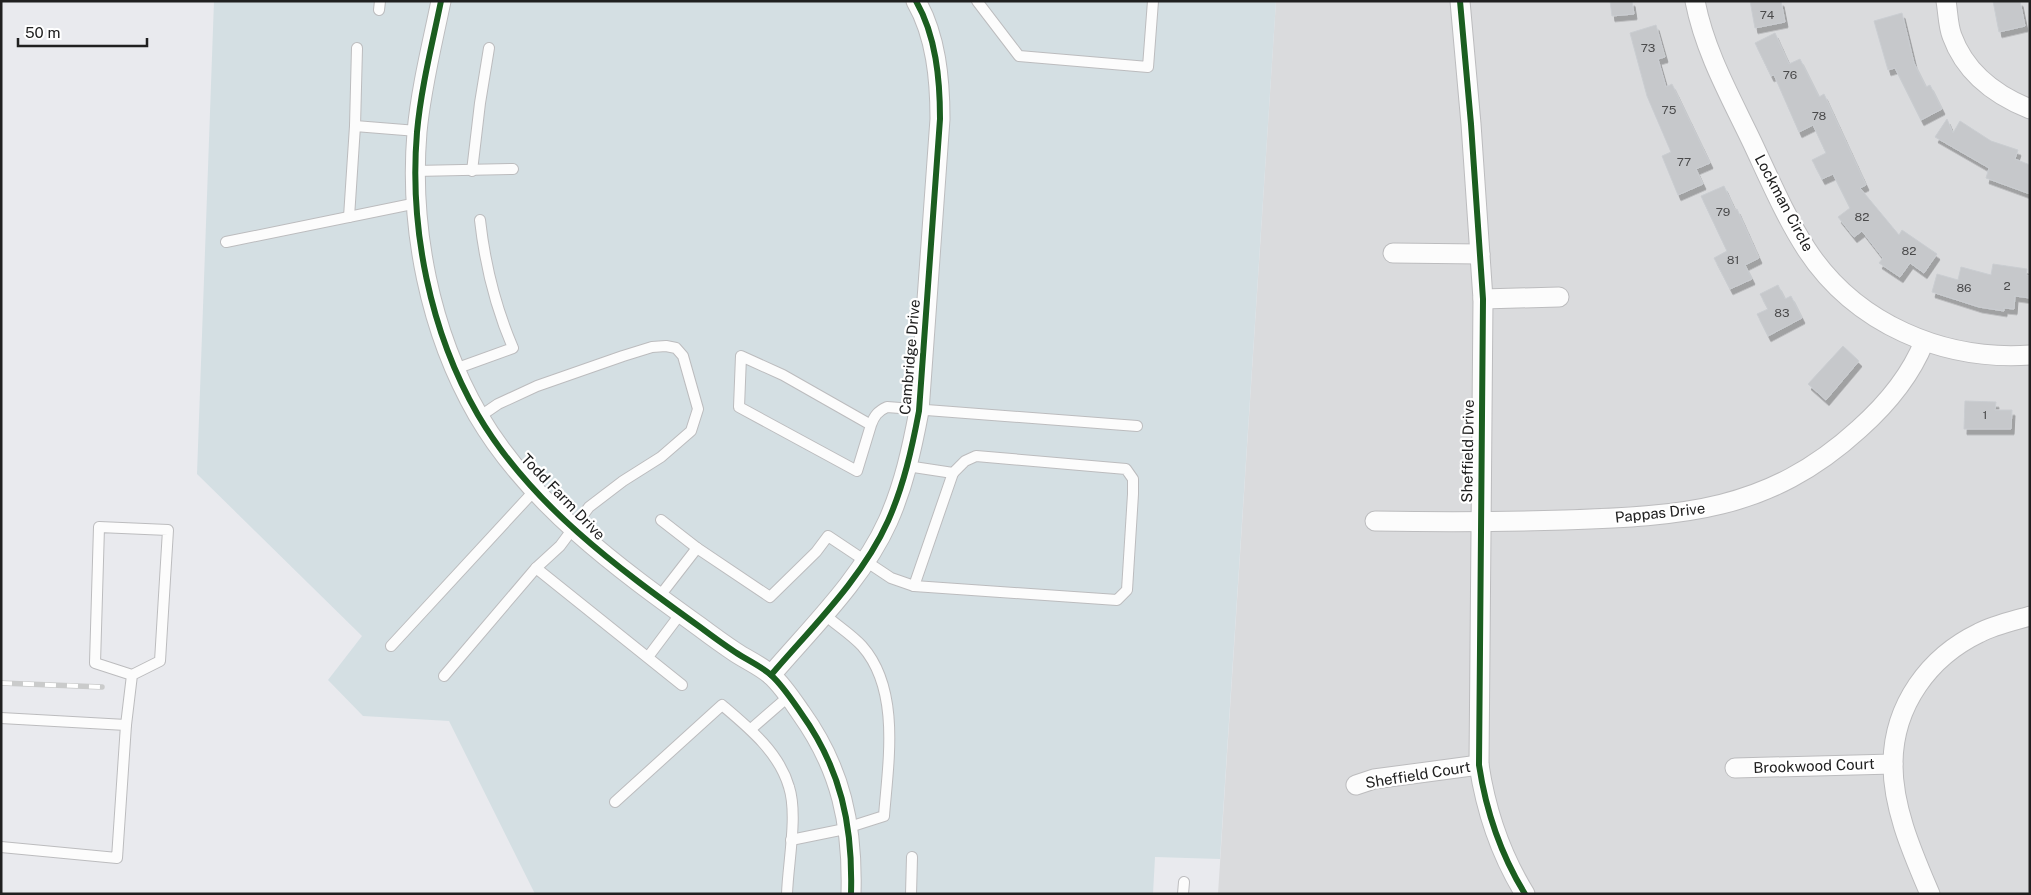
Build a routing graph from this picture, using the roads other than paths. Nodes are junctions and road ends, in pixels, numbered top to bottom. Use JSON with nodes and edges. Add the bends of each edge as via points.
{"nodes":[{"id":1,"x":441,"y":1,"type":"edge"},
{"id":2,"x":916,"y":1,"type":"edge"},
{"id":3,"x":977,"y":1,"type":"edge"},
{"id":4,"x":1153,"y":1,"type":"edge"},
{"id":5,"x":1460,"y":1,"type":"edge"},
{"id":6,"x":1695,"y":1,"type":"edge"},
{"id":7,"x":1946,"y":1,"type":"edge"},
{"id":8,"x":357,"y":48,"type":"dead end"},
{"id":9,"x":489,"y":48,"type":"dead end"},
{"id":10,"x":2030,"y":109,"type":"edge"},
{"id":11,"x":355,"y":126,"type":"junction"},
{"id":12,"x":417,"y":130,"type":"junction"},
{"id":13,"x":513,"y":169,"type":"dead end"},
{"id":14,"x":472,"y":171,"type":"junction"},
{"id":15,"x":415,"y":172,"type":"junction"},
{"id":16,"x":416,"y":204,"type":"junction"},
{"id":17,"x":349,"y":217,"type":"junction"},
{"id":18,"x":480,"y":220,"type":"dead end"},
{"id":19,"x":226,"y":242,"type":"dead end"},
{"id":20,"x":1392,"y":253,"type":"dead end"},
{"id":21,"x":1480,"y":254,"type":"junction"},
{"id":22,"x":1559,"y":297,"type":"dead end"},
{"id":23,"x":1483,"y":299,"type":"junction"},
{"id":24,"x":1924,"y":342,"type":"junction"},
{"id":25,"x":2030,"y":355,"type":"edge"},
{"id":26,"x":456,"y":369,"type":"junction"},
{"id":27,"x":919,"y":411,"type":"junction"},
{"id":28,"x":479,"y":417,"type":"junction"},
{"id":29,"x":871,"y":425,"type":"junction"},
{"id":30,"x":1137,"y":426,"type":"dead end"},
{"id":31,"x":907,"y":466,"type":"junction"},
{"id":32,"x":953,"y":473,"type":"junction"},
{"id":33,"x":535,"y":490,"type":"junction"},
{"id":34,"x":661,"y":520,"type":"dead end"},
{"id":35,"x":1375,"y":521,"type":"dead end"},
{"id":36,"x":1480,"y":522,"type":"junction"},
{"id":37,"x":574,"y":528,"type":"junction"},
{"id":38,"x":697,"y":548,"type":"junction"},
{"id":39,"x":866,"y":560,"type":"junction"},
{"id":40,"x":536,"y":568,"type":"junction"},
{"id":41,"x":914,"y":586,"type":"junction"},
{"id":42,"x":659,"y":597,"type":"junction"},
{"id":43,"x":681,"y":613,"type":"junction"},
{"id":44,"x":824,"y":614,"type":"junction"},
{"id":45,"x":2030,"y":616,"type":"edge"},
{"id":46,"x":391,"y":646,"type":"dead end"},
{"id":47,"x":648,"y":657,"type":"junction"},
{"id":48,"x":132,"y":675,"type":"junction"},
{"id":49,"x":770,"y":675,"type":"junction"},
{"id":50,"x":444,"y":676,"type":"dead end"},
{"id":51,"x":682,"y":685,"type":"dead end"},
{"id":52,"x":789,"y":696,"type":"junction"},
{"id":53,"x":1,"y":718,"type":"edge"},
{"id":54,"x":126,"y":725,"type":"junction"},
{"id":55,"x":751,"y":729,"type":"junction"},
{"id":56,"x":1893,"y":764,"type":"junction"},
{"id":57,"x":1479,"y":765,"type":"junction"},
{"id":58,"x":1735,"y":768,"type":"dead end"},
{"id":59,"x":1356,"y":785,"type":"dead end"},
{"id":60,"x":615,"y":802,"type":"dead end"},
{"id":61,"x":849,"y":828,"type":"junction"},
{"id":62,"x":791,"y":840,"type":"junction"},
{"id":63,"x":1,"y":848,"type":"edge"},
{"id":64,"x":912,"y":857,"type":"dead end"},
{"id":65,"x":1184,"y":882,"type":"dead end"},
{"id":66,"x":787,"y":894,"type":"edge"},
{"id":67,"x":850,"y":894,"type":"edge"},
{"id":68,"x":911,"y":894,"type":"edge"},
{"id":69,"x":1183,"y":894,"type":"edge"},
{"id":70,"x":1525,"y":894,"type":"edge"},
{"id":71,"x":1930,"y":894,"type":"edge"}],
"edges":[{"from":1,"to":12,"type":"street","name":"Todd Farm Drive"},
{"from":2,"to":27,"type":"street","name":"Cambridge Drive","via":[[926,23],[940,88]]},
{"from":3,"to":4,"type":"lane","via":[[1019,56],[1148,67]]},
{"from":5,"to":21,"type":"street","name":"Sheffield Drive"},
{"from":6,"to":24,"type":"street","name":"Lockman Circle","via":[[1703,35],[1718,73],[1808,250],[1842,291],[1882,320]]},
{"from":7,"to":10,"type":"street","via":[[1951,36],[1968,68],[1995,92]]},
{"from":8,"to":11,"type":"lane"},
{"from":9,"to":14,"type":"lane"},
{"from":11,"to":12,"type":"lane"},
{"from":11,"to":17,"type":"lane"},
{"from":12,"to":15,"type":"street","name":"Todd Farm Drive"},
{"from":13,"to":14,"type":"lane"},
{"from":14,"to":15,"type":"lane"},
{"from":15,"to":16,"type":"street","name":"Todd Farm Drive"},
{"from":16,"to":17,"type":"lane"},
{"from":16,"to":26,"type":"street","name":"Todd Farm Drive","via":[[430,292]]},
{"from":17,"to":19,"type":"lane"},
{"from":18,"to":26,"type":"lane","via":[[484,261],[498,311],[513,348]]},
{"from":20,"to":21,"type":"street"},
{"from":21,"to":23,"type":"street","name":"Sheffield Drive"},
{"from":22,"to":23,"type":"street"},
{"from":23,"to":36,"type":"street","name":"Sheffield Drive"},
{"from":24,"to":25,"type":"street","name":"Lockman Circle","via":[[1967,353]]},
{"from":24,"to":36,"type":"street","name":"Pappas Drive","via":[[1907,377],[1868,421],[1839,448],[1767,490],[1721,505],[1674,514]]},
{"from":26,"to":28,"type":"street","name":"Todd Farm Drive"},
{"from":27,"to":29,"type":"lane","via":[[886,407],[878,411]]},
{"from":27,"to":30,"type":"lane"},
{"from":27,"to":31,"type":"street","name":"Cambridge Drive"},
{"from":28,"to":33,"type":"street","name":"Todd Farm Drive"},
{"from":28,"to":37,"type":"lane","via":[[498,404],[537,386],[633,353],[666,346],[676,348],[683,356],[698,409],[691,431],[661,457],[596,501]]},
{"from":29,"to":29,"type":"lane","via":[[856,471],[739,407],[741,356],[783,375]]},
{"from":31,"to":32,"type":"lane"},
{"from":31,"to":39,"type":"street","name":"Cambridge Drive","via":[[887,522]]},
{"from":32,"to":41,"type":"lane"},
{"from":32,"to":41,"type":"lane","via":[[965,461],[976,456],[1126,469],[1133,479],[1127,590],[1116,600]]},
{"from":33,"to":37,"type":"street","name":"Todd Farm Drive"},
{"from":33,"to":46,"type":"lane"},
{"from":34,"to":38,"type":"lane"},
{"from":35,"to":36,"type":"street","name":"Pappas Drive"},
{"from":36,"to":57,"type":"street","name":"Sheffield Drive"},
{"from":37,"to":40,"type":"lane"},
{"from":37,"to":42,"type":"street","name":"Todd Farm Drive"},
{"from":38,"to":39,"type":"lane","via":[[770,597],[828,536]]},
{"from":38,"to":42,"type":"lane"},
{"from":39,"to":41,"type":"lane","via":[[891,578]]},
{"from":39,"to":44,"type":"street","name":"Cambridge Drive"},
{"from":40,"to":47,"type":"lane"},
{"from":40,"to":50,"type":"lane"},
{"from":42,"to":43,"type":"street","name":"Todd Farm Drive"},
{"from":43,"to":47,"type":"lane"},
{"from":43,"to":49,"type":"street","name":"Todd Farm Drive"},
{"from":44,"to":49,"type":"street","name":"Cambridge Drive"},
{"from":44,"to":61,"type":"lane","via":[[862,646],[873,662],[882,684],[887,713],[889,748],[884,816]]},
{"from":45,"to":56,"type":"street","via":[[1980,632],[1934,663],[1905,707],[1898,725]]},
{"from":47,"to":51,"type":"lane"},
{"from":48,"to":48,"type":"lane","via":[[160,661],[168,530],[99,527],[95,663]]},
{"from":48,"to":54,"type":"lane"},
{"from":49,"to":52,"type":"street","name":"Todd Farm Drive"},
{"from":52,"to":55,"type":"lane"},
{"from":52,"to":61,"type":"street","name":"Todd Farm Drive","via":[[828,757],[841,792]]},
{"from":53,"to":54,"type":"lane"},
{"from":54,"to":63,"type":"lane","via":[[117,858]]},
{"from":55,"to":60,"type":"lane","via":[[722,705]]},
{"from":55,"to":62,"type":"lane","via":[[781,769],[789,787]]},
{"from":56,"to":58,"type":"street","name":"Brookwood Court"},
{"from":56,"to":71,"type":"street","via":[[1902,815]]},
{"from":57,"to":59,"type":"street","name":"Sheffield Court","via":[[1391,776]]},
{"from":57,"to":70,"type":"street","name":"Sheffield Drive","via":[[1491,820]]},
{"from":61,"to":62,"type":"lane"},
{"from":61,"to":67,"type":"street","name":"Todd Farm Drive"},
{"from":62,"to":66,"type":"lane"},
{"from":64,"to":68,"type":"lane"},
{"from":65,"to":69,"type":"lane"}]}
